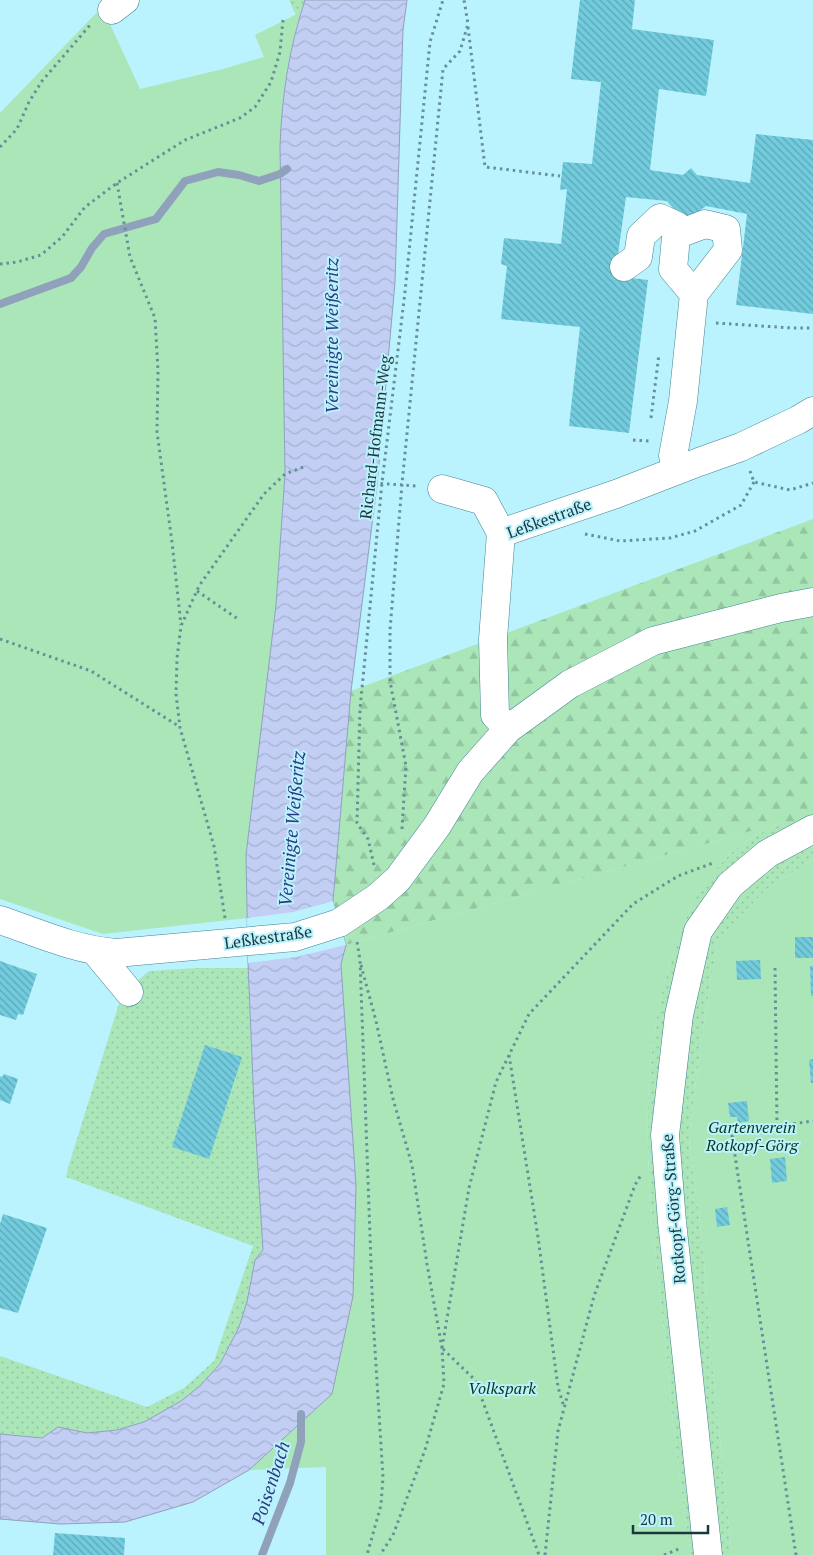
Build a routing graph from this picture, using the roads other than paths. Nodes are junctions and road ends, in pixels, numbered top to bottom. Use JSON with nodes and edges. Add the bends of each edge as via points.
{"nodes":[{"id":1,"x":676,"y":235,"type":"junction"},
{"id":2,"x":624,"y":267,"type":"dead end"},
{"id":3,"x":694,"y":294,"type":"junction"},
{"id":4,"x":813,"y":411,"type":"edge"},
{"id":5,"x":688,"y":466,"type":"junction"},
{"id":6,"x":442,"y":489,"type":"road end"},
{"id":7,"x":502,"y":533,"type":"junction"},
{"id":8,"x":813,"y":602,"type":"edge"},
{"id":9,"x":508,"y":728,"type":"junction"},
{"id":10,"x":813,"y":829,"type":"edge"},
{"id":11,"x":0,"y":920,"type":"edge"},
{"id":12,"x":95,"y":951,"type":"junction"},
{"id":13,"x":129,"y":992,"type":"dead end"},
{"id":14,"x":708,"y":1555,"type":"edge"}],
"edges":[{"from":1,"to":2,"type":"street","via":[[677,226],[660,218],[641,236],[638,257]]},
{"from":1,"to":3,"type":"street","via":[[673,269]]},
{"from":1,"to":3,"type":"street","via":[[705,224],[726,229],[728,250]]},
{"from":3,"to":5,"type":"street","via":[[683,401],[673,456]]},
{"from":4,"to":5,"type":"street","name":"Leßkestraße","via":[[742,447]]},
{"from":5,"to":7,"type":"street","name":"Leßkestraße"},
{"from":6,"to":7,"type":"street","via":[[484,501]]},
{"from":7,"to":9,"type":"street","name":"Leßkestraße","via":[[493,639],[495,715]]},
{"from":8,"to":9,"type":"street","name":"Leßkestraße","via":[[653,641],[570,684]]},
{"from":9,"to":12,"type":"street","name":"Leßkestraße","via":[[470,772],[398,880],[348,929],[295,937],[116,953]]},
{"from":10,"to":14,"type":"street","name":"Rotkopf-Görg-Straße","via":[[767,854],[730,885],[698,931],[679,1015],[665,1135]]},
{"from":11,"to":12,"type":"street","name":"Leßkestraße"},
{"from":12,"to":13,"type":"street"}]}
